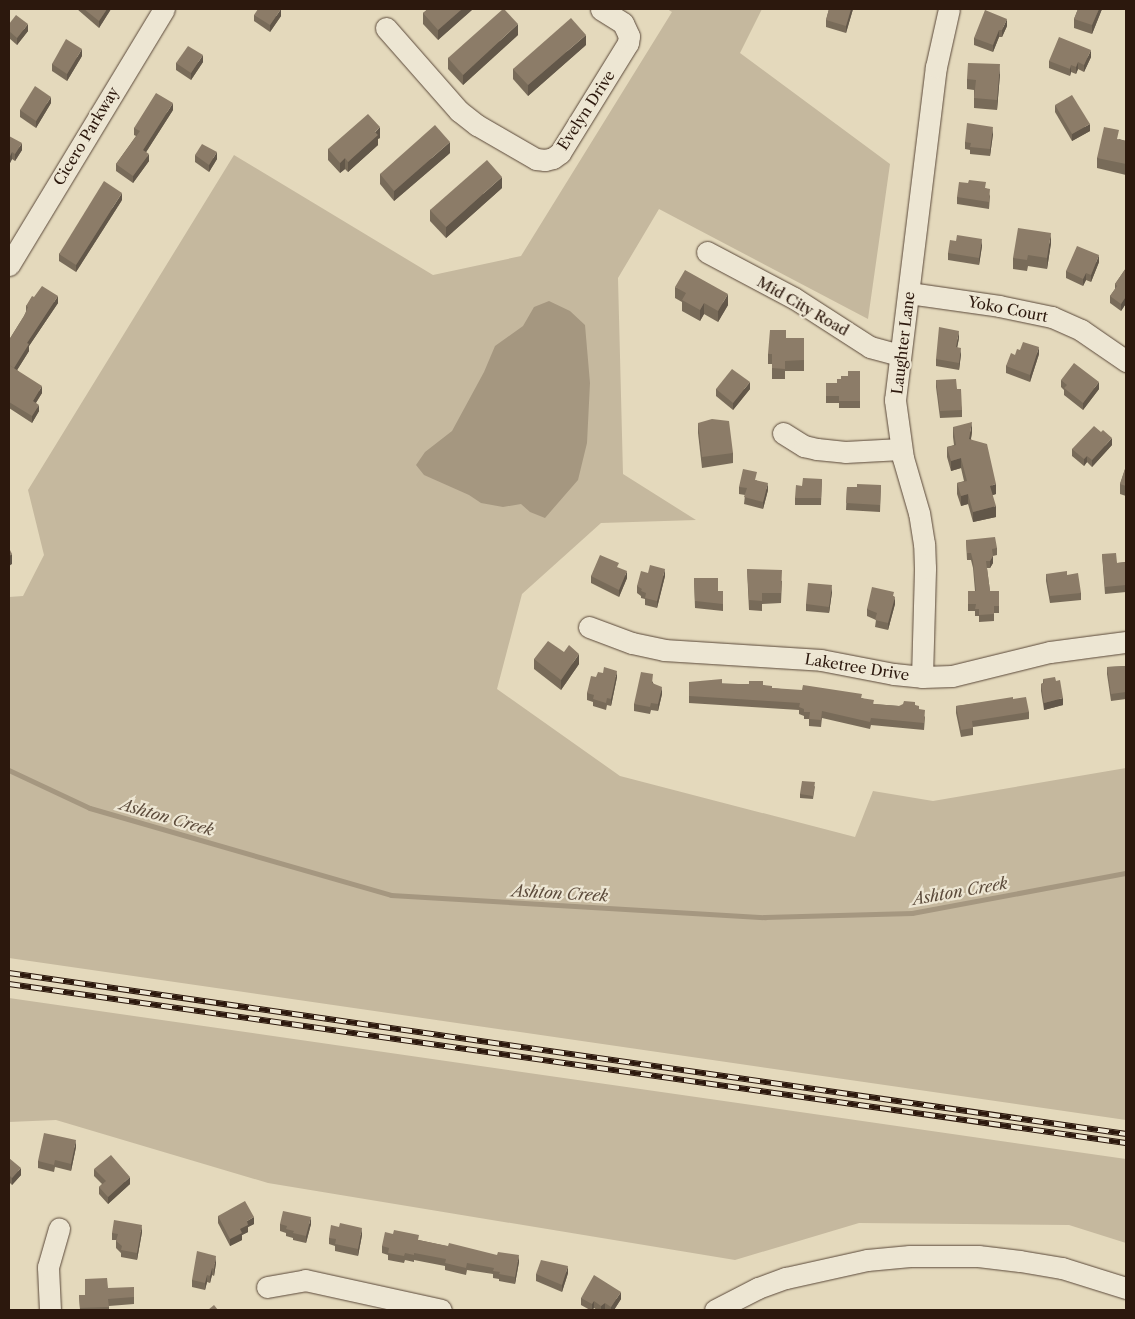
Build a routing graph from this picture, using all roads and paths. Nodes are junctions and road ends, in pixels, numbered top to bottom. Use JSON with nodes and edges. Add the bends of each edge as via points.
{"nodes":[{"id":1,"x":164,"y":9,"type":"edge"},
{"id":2,"x":601,"y":9,"type":"edge"},
{"id":3,"x":949,"y":9,"type":"edge"},
{"id":4,"x":386,"y":28,"type":"dead end"},
{"id":5,"x":706,"y":252,"type":"dead end"},
{"id":6,"x":9,"y":265,"type":"edge"},
{"id":7,"x":909,"y":293,"type":"junction"},
{"id":8,"x":900,"y":354,"type":"junction"},
{"id":9,"x":1126,"y":361,"type":"edge"},
{"id":10,"x":783,"y":433,"type":"dead end"},
{"id":11,"x":901,"y":449,"type":"junction"},
{"id":12,"x":589,"y":627,"type":"dead end"},
{"id":13,"x":1126,"y":642,"type":"edge"},
{"id":14,"x":922,"y":677,"type":"junction"},
{"id":15,"x":60,"y":1228,"type":"dead end"},
{"id":16,"x":267,"y":1287,"type":"dead end"},
{"id":17,"x":1126,"y":1288,"type":"edge"},
{"id":18,"x":50,"y":1310,"type":"edge"},
{"id":19,"x":441,"y":1310,"type":"edge"},
{"id":20,"x":716,"y":1310,"type":"edge"}],
"edges":[{"from":1,"to":6,"type":"street","name":"Cicero Parkway"},
{"from":2,"to":4,"type":"street","name":"Evelyn Drive","via":[[623,23],[629,36],[628,43],[560,153],[545,160],[536,159],[459,111]]},
{"from":3,"to":7,"type":"street","name":"Laughter Lane","via":[[936,67]]},
{"from":5,"to":8,"type":"street","name":"Mid City Road","via":[[794,298],[870,347]]},
{"from":7,"to":8,"type":"street","name":"Laughter Lane"},
{"from":7,"to":9,"type":"street","name":"Yoko Court","via":[[1052,317],[1081,330]]},
{"from":8,"to":11,"type":"street","name":"Laughter Lane","via":[[895,400]]},
{"from":10,"to":11,"type":"street","via":[[804,446],[817,449],[844,452]]},
{"from":11,"to":14,"type":"street","name":"Laughter Lane","via":[[924,544]]},
{"from":12,"to":14,"type":"street","name":"Laketree Drive","via":[[632,643],[664,650],[821,660]]},
{"from":13,"to":14,"type":"street","name":"Laketree Drive","via":[[1050,652],[952,676]]},
{"from":15,"to":18,"type":"street","via":[[48,1267]]},
{"from":16,"to":19,"type":"street","via":[[305,1280]]},
{"from":17,"to":20,"type":"street","via":[[1071,1270],[1020,1261],[978,1256],[910,1256],[867,1260],[786,1278],[758,1288]]}]}
